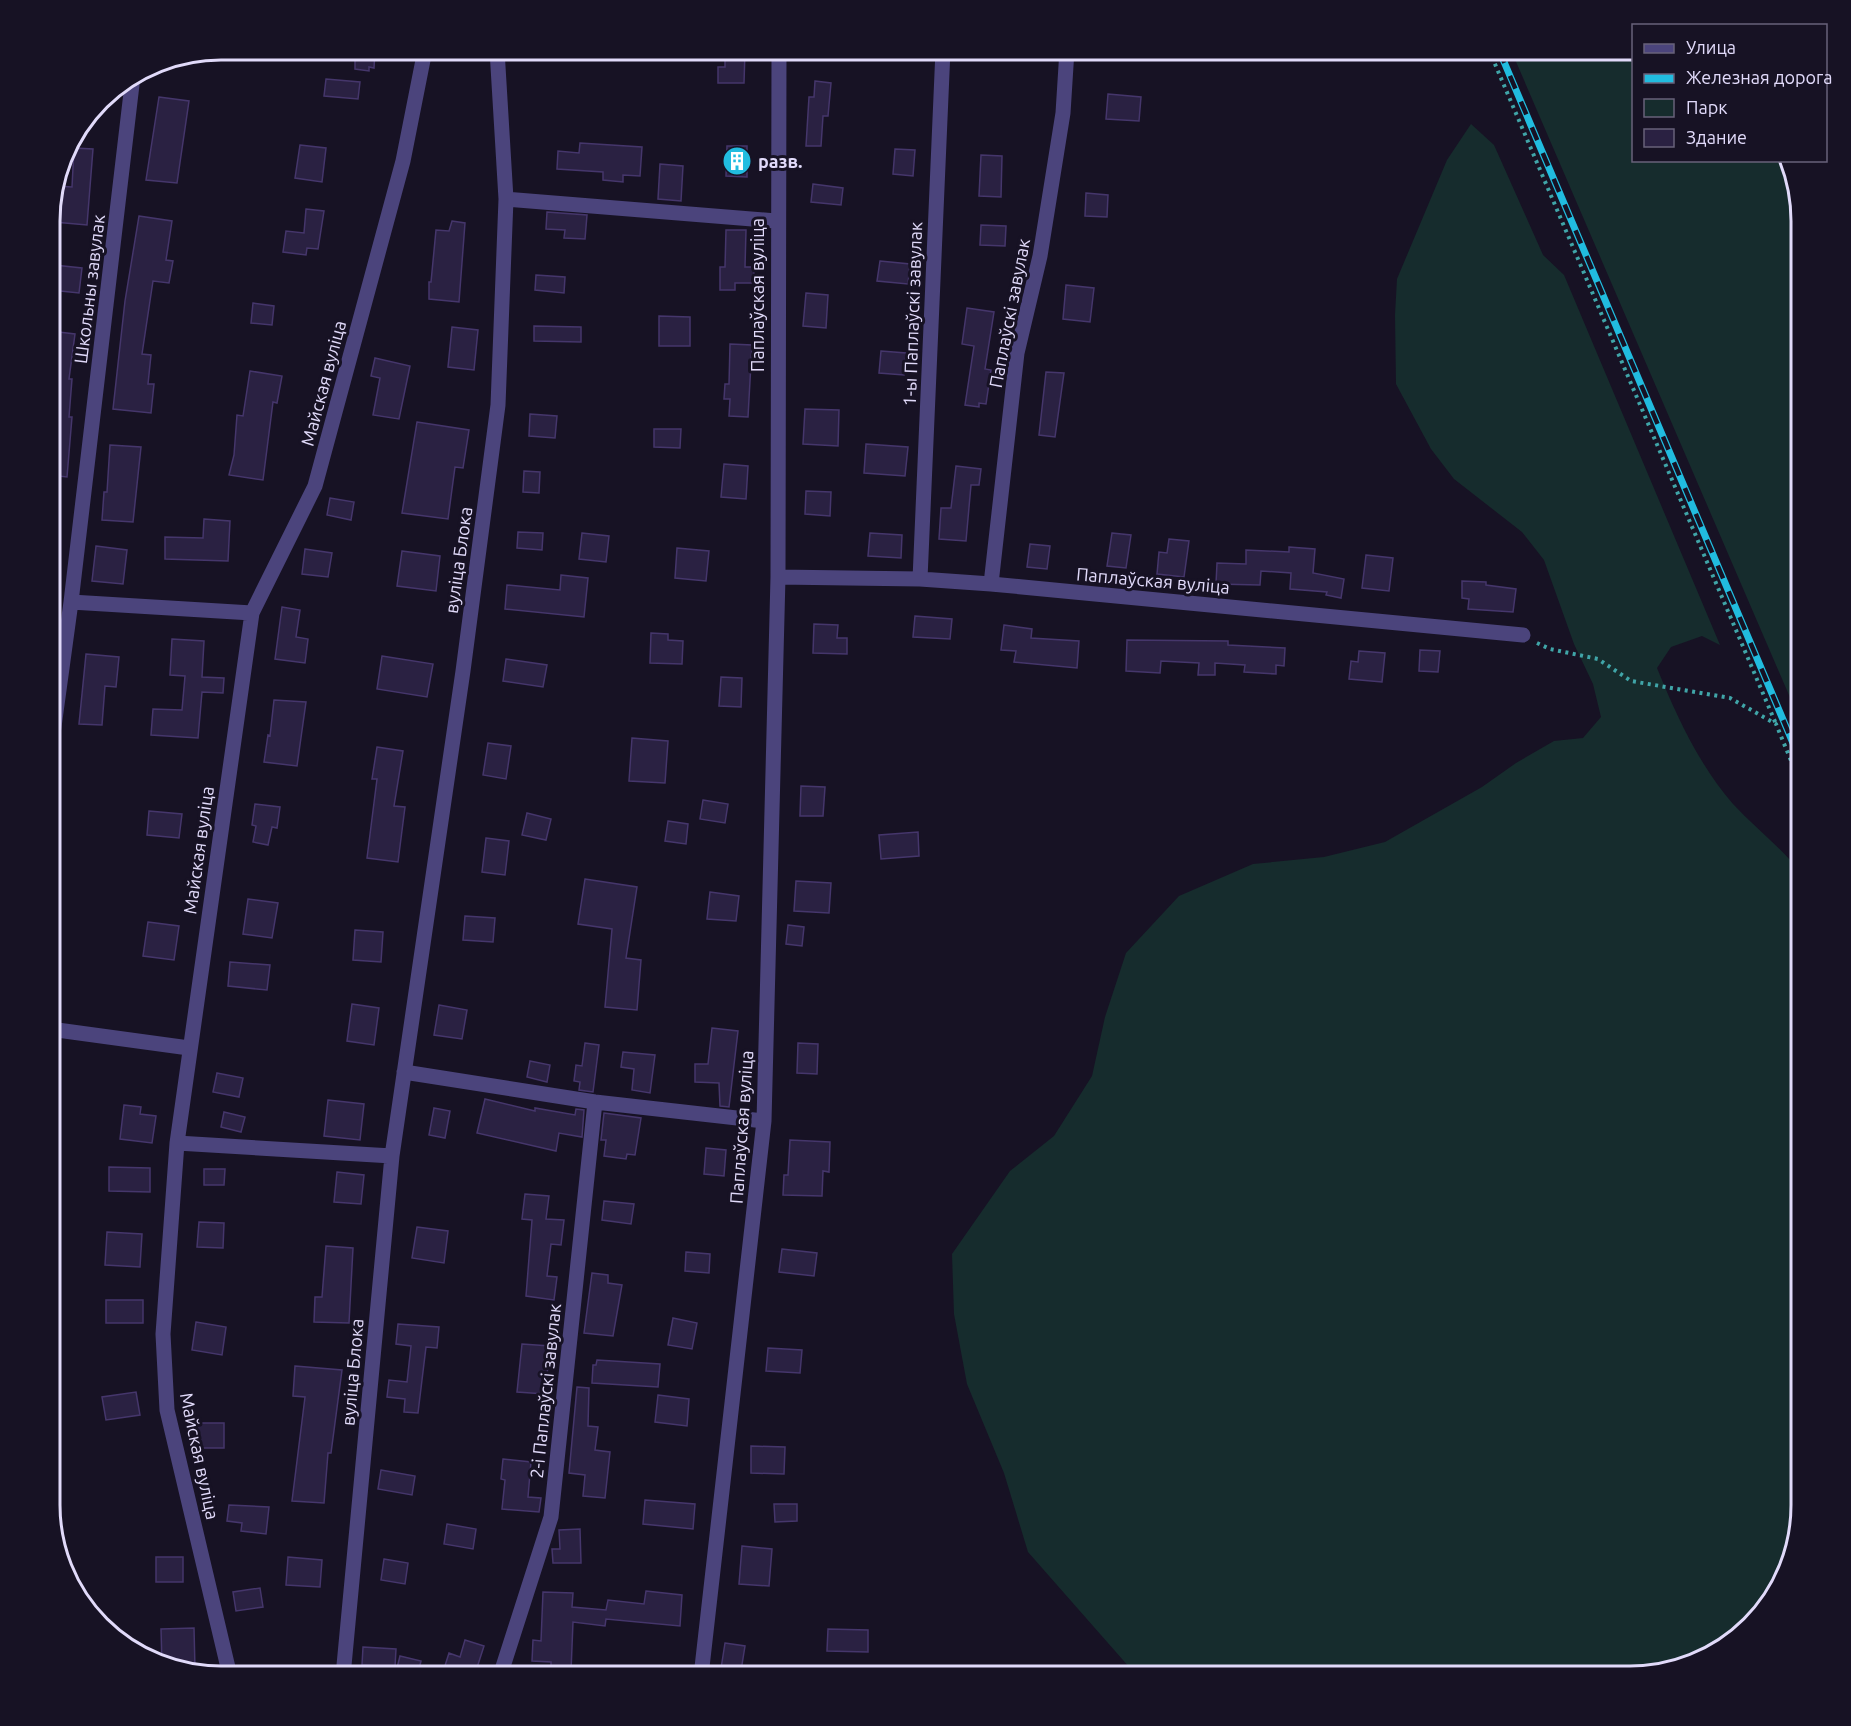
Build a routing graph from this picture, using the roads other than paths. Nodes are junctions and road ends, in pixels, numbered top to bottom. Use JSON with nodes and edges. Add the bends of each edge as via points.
{"nodes":[{"id":1,"x":422,"y":60,"type":"edge"},
{"id":2,"x":498,"y":60,"type":"edge"},
{"id":3,"x":779,"y":60,"type":"edge"},
{"id":4,"x":943,"y":60,"type":"edge"},
{"id":5,"x":1066,"y":60,"type":"edge"},
{"id":6,"x":132,"y":87,"type":"edge"},
{"id":7,"x":506,"y":199,"type":"junction"},
{"id":8,"x":776,"y":221,"type":"junction"},
{"id":9,"x":778,"y":577,"type":"junction"},
{"id":10,"x":921,"y":579,"type":"junction"},
{"id":11,"x":991,"y":584,"type":"junction"},
{"id":12,"x":71,"y":602,"type":"junction"},
{"id":13,"x":252,"y":613,"type":"junction"},
{"id":14,"x":1523,"y":635,"type":"road end"},
{"id":15,"x":60,"y":683,"type":"edge"},
{"id":16,"x":60,"y":1030,"type":"edge"},
{"id":17,"x":189,"y":1048,"type":"junction"},
{"id":18,"x":404,"y":1072,"type":"junction"},
{"id":19,"x":595,"y":1102,"type":"junction"},
{"id":20,"x":764,"y":1121,"type":"junction"},
{"id":21,"x":177,"y":1143,"type":"junction"},
{"id":22,"x":392,"y":1156,"type":"junction"},
{"id":23,"x":227,"y":1666,"type":"edge"},
{"id":24,"x":344,"y":1666,"type":"edge"},
{"id":25,"x":503,"y":1666,"type":"edge"},
{"id":26,"x":702,"y":1666,"type":"edge"}],
"edges":[{"from":1,"to":13,"type":"street","name":"Майская вуліца","via":[[403,161],[315,486]]},
{"from":2,"to":7,"type":"street","name":"вуліца Блока"},
{"from":3,"to":8,"type":"street","name":"Паплаўская вуліца"},
{"from":4,"to":10,"type":"street","name":"1-ы Паплаўскі завулак"},
{"from":5,"to":11,"type":"street","name":"Паплаўскі завулак","via":[[1063,113],[1045,223],[1017,352]]},
{"from":6,"to":12,"type":"street","name":"Школьны завулак"},
{"from":7,"to":8,"type":"street"},
{"from":7,"to":18,"type":"street","name":"вуліца Блока","via":[[498,405]]},
{"from":8,"to":9,"type":"street","name":"Паплаўская вуліца"},
{"from":9,"to":10,"type":"street","name":"Паплаўская вуліца"},
{"from":9,"to":20,"type":"street","name":"Паплаўская вуліца"},
{"from":10,"to":11,"type":"street","name":"Паплаўская вуліца"},
{"from":11,"to":14,"type":"street","name":"Паплаўская вуліца"},
{"from":12,"to":13,"type":"street"},
{"from":12,"to":15,"type":"street","name":"Школьны завулак"},
{"from":13,"to":17,"type":"street","name":"Майская вуліца"},
{"from":16,"to":17,"type":"street"},
{"from":17,"to":21,"type":"street","name":"Майская вуліца"},
{"from":18,"to":19,"type":"street"},
{"from":18,"to":22,"type":"street","name":"вуліца Блока"},
{"from":19,"to":20,"type":"street"},
{"from":19,"to":25,"type":"street","name":"2-і Паплаўскі завулак","via":[[551,1516]]},
{"from":20,"to":26,"type":"street","name":"Паплаўская вуліца"},
{"from":21,"to":22,"type":"street"},
{"from":21,"to":23,"type":"street","name":"Майская вуліца","via":[[163,1334],[167,1410]]},
{"from":22,"to":24,"type":"street","name":"вуліца Блока"}]}
